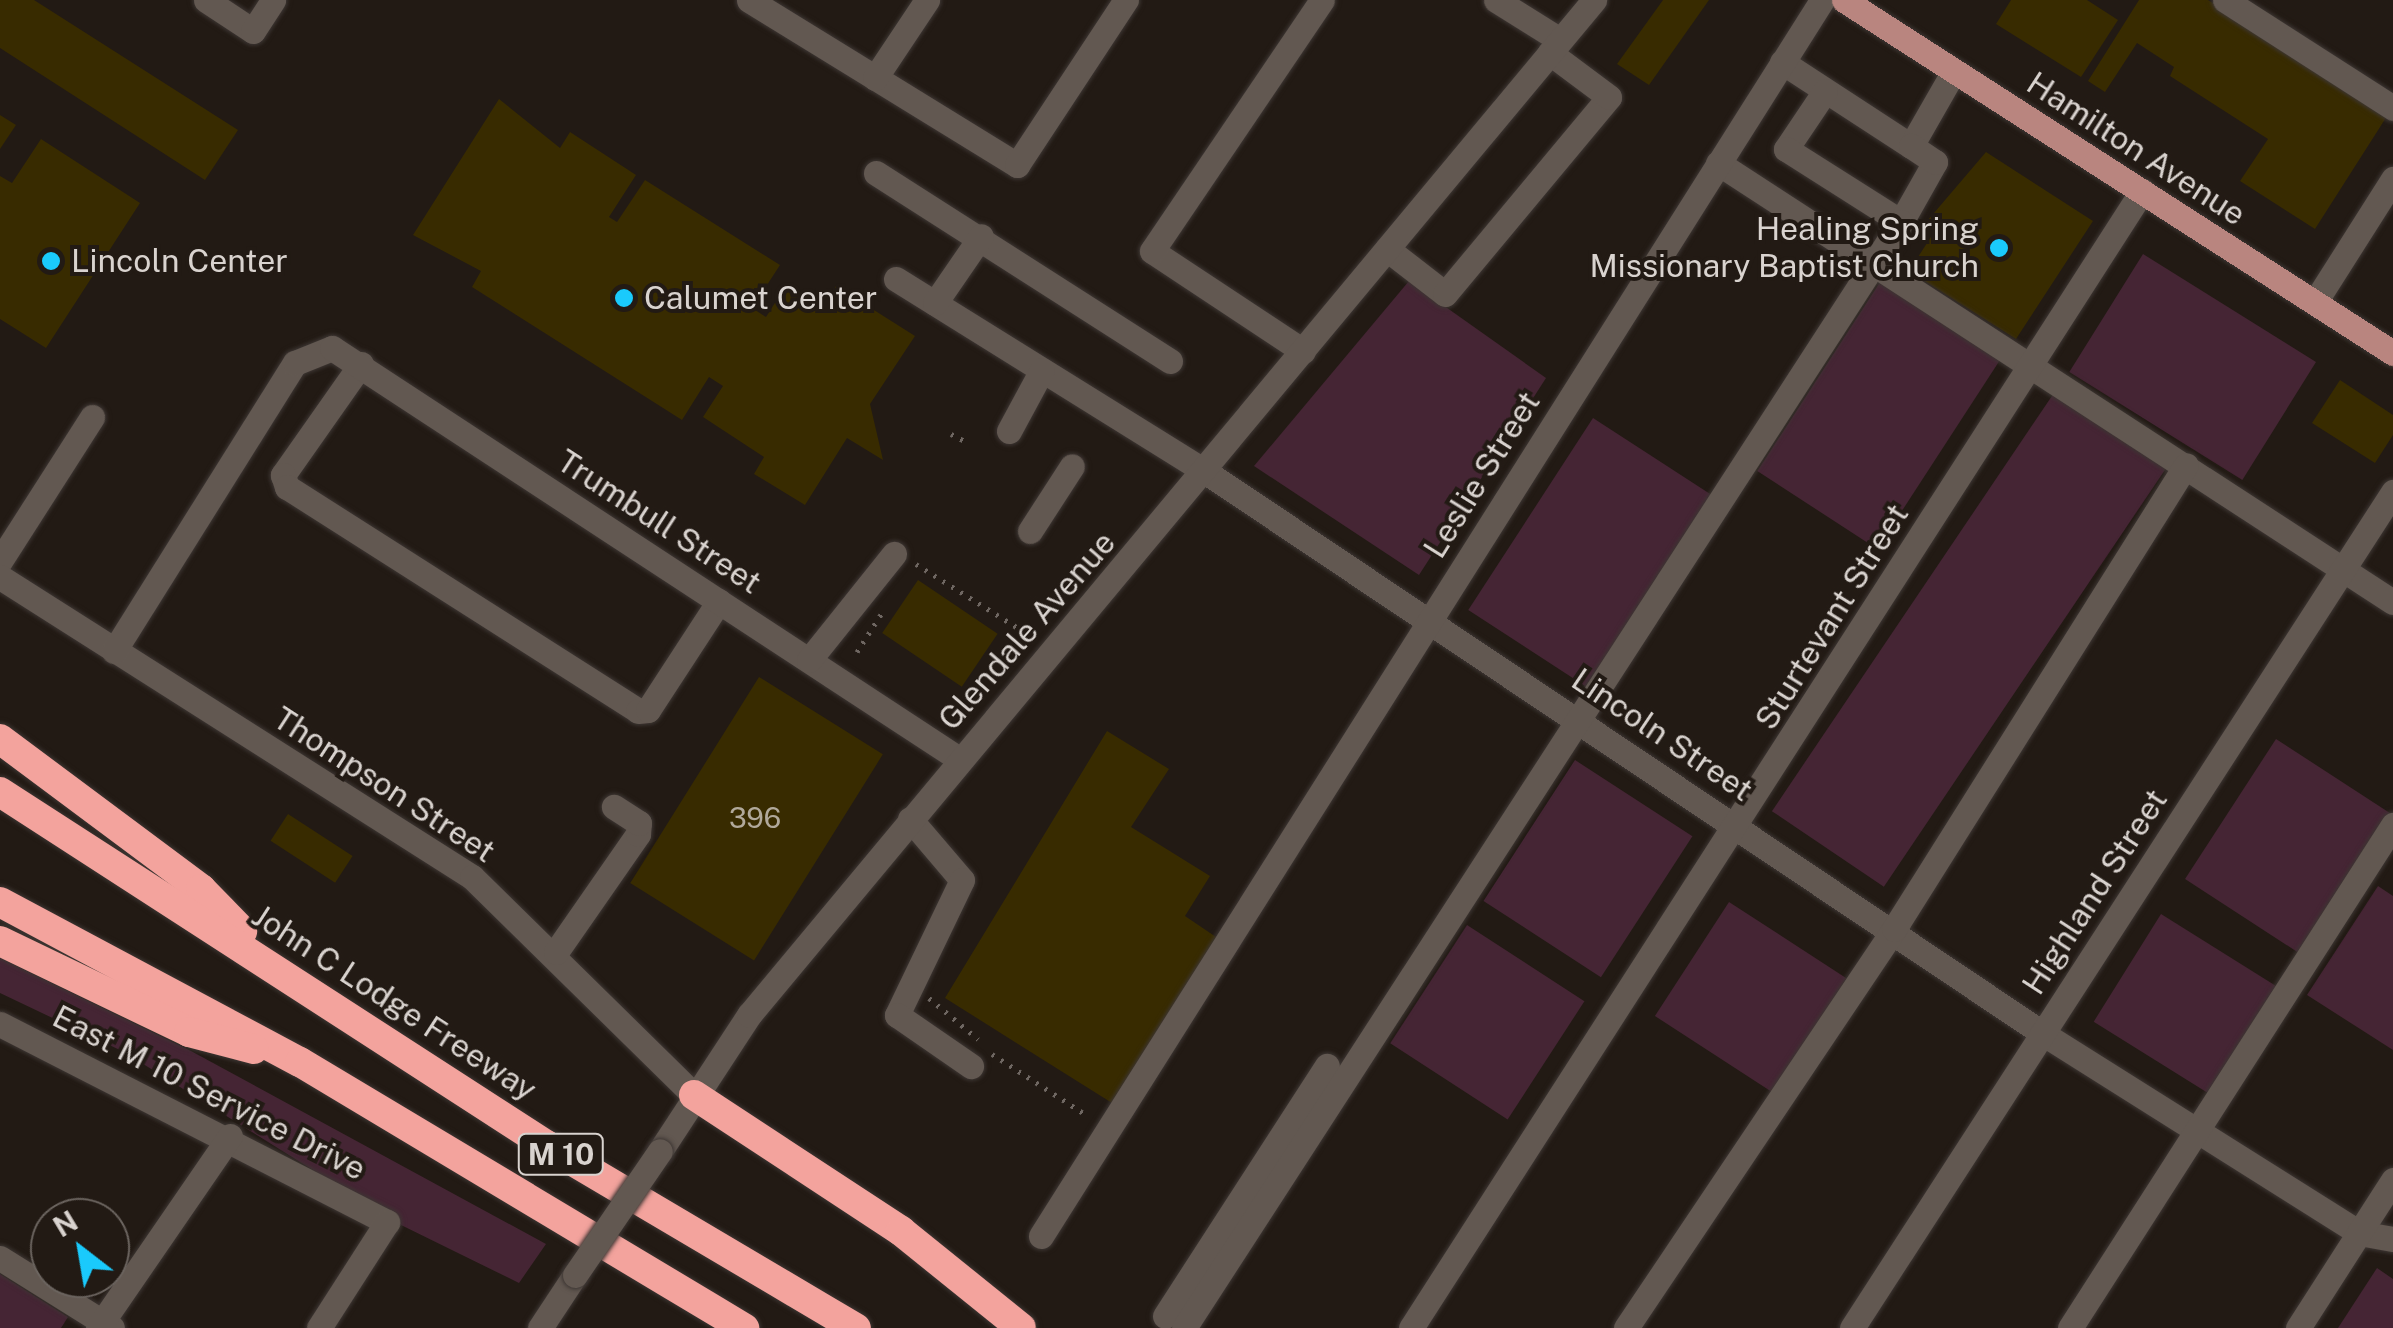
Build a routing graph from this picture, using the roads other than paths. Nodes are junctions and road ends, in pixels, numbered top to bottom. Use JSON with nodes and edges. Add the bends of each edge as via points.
{"nodes":[{"id":1,"x":206,"y":0,"type":"edge"},
{"id":2,"x":273,"y":0,"type":"edge"},
{"id":3,"x":749,"y":0,"type":"edge"},
{"id":4,"x":927,"y":0,"type":"edge"},
{"id":5,"x":1126,"y":0,"type":"edge"},
{"id":6,"x":1322,"y":0,"type":"edge"},
{"id":7,"x":1594,"y":0,"type":"edge"},
{"id":8,"x":1822,"y":0,"type":"edge"},
{"id":9,"x":1844,"y":0,"type":"edge"},
{"id":10,"x":2225,"y":0,"type":"edge"},
{"id":11,"x":1513,"y":4,"type":"edge"},
{"id":12,"x":1555,"y":47,"type":"junction"},
{"id":13,"x":1782,"y":62,"type":"junction"},
{"id":14,"x":1954,"y":71,"type":"junction"},
{"id":15,"x":875,"y":78,"type":"junction"},
{"id":16,"x":1825,"y":91,"type":"junction"},
{"id":17,"x":2393,"y":108,"type":"edge"},
{"id":18,"x":1911,"y":146,"type":"junction"},
{"id":19,"x":1718,"y":163,"type":"junction"},
{"id":20,"x":876,"y":173,"type":"dead end"},
{"id":21,"x":2393,"y":179,"type":"edge"},
{"id":22,"x":2142,"y":192,"type":"junction"},
{"id":23,"x":1900,"y":222,"type":"junction"},
{"id":24,"x":981,"y":236,"type":"junction"},
{"id":25,"x":1387,"y":249,"type":"junction"},
{"id":26,"x":1875,"y":264,"type":"junction"},
{"id":27,"x":896,"y":278,"type":"dead end"},
{"id":28,"x":2315,"y":302,"type":"junction"},
{"id":29,"x":935,"y":303,"type":"junction"},
{"id":30,"x":1303,"y":352,"type":"junction"},
{"id":31,"x":2393,"y":352,"type":"edge"},
{"id":32,"x":1170,"y":361,"type":"dead end"},
{"id":33,"x":360,"y":364,"type":"junction"},
{"id":34,"x":2031,"y":364,"type":"junction"},
{"id":35,"x":1042,"y":370,"type":"junction"},
{"id":36,"x":92,"y":417,"type":"dead end"},
{"id":37,"x":1008,"y":431,"type":"dead end"},
{"id":38,"x":2186,"y":465,"type":"junction"},
{"id":39,"x":1072,"y":466,"type":"dead end"},
{"id":40,"x":1206,"y":472,"type":"junction"},
{"id":41,"x":2393,"y":492,"type":"edge"},
{"id":42,"x":1030,"y":531,"type":"dead end"},
{"id":43,"x":0,"y":561,"type":"edge"},
{"id":44,"x":899,"y":566,"type":"road end"},
{"id":45,"x":2341,"y":569,"type":"junction"},
{"id":46,"x":0,"y":577,"type":"edge"},
{"id":47,"x":719,"y":600,"type":"junction"},
{"id":48,"x":2393,"y":602,"type":"edge"},
{"id":49,"x":1429,"y":620,"type":"junction"},
{"id":50,"x":114,"y":651,"type":"junction"},
{"id":51,"x":809,"y":660,"type":"junction"},
{"id":52,"x":1584,"y":723,"type":"junction"},
{"id":53,"x":0,"y":739,"type":"edge"},
{"id":54,"x":959,"y":759,"type":"junction"},
{"id":55,"x":0,"y":792,"type":"edge"},
{"id":56,"x":614,"y":807,"type":"dead end"},
{"id":57,"x":910,"y":819,"type":"junction"},
{"id":58,"x":2393,"y":825,"type":"edge"},
{"id":59,"x":1738,"y":826,"type":"junction"},
{"id":60,"x":0,"y":902,"type":"edge"},
{"id":61,"x":1894,"y":929,"type":"junction"},
{"id":62,"x":0,"y":941,"type":"edge"},
{"id":63,"x":556,"y":952,"type":"junction"},
{"id":64,"x":275,"y":966,"type":"junction"},
{"id":65,"x":0,"y":1024,"type":"edge"},
{"id":66,"x":2042,"y":1033,"type":"junction"},
{"id":67,"x":300,"y":1062,"type":"junction"},
{"id":68,"x":972,"y":1066,"type":"dead end"},
{"id":69,"x":1327,"y":1066,"type":"dead end"},
{"id":70,"x":694,"y":1095,"type":"junction"},
{"id":71,"x":2197,"y":1130,"type":"junction"},
{"id":72,"x":230,"y":1136,"type":"junction"},
{"id":73,"x":1258,"y":1180,"type":"junction"},
{"id":74,"x":2393,"y":1180,"type":"edge"},
{"id":75,"x":2359,"y":1234,"type":"junction"},
{"id":76,"x":1041,"y":1236,"type":"dead end"},
{"id":77,"x":2393,"y":1238,"type":"edge"},
{"id":78,"x":0,"y":1258,"type":"edge"},
{"id":79,"x":1174,"y":1322,"type":"edge"},
{"id":80,"x":104,"y":1326,"type":"edge"},
{"id":81,"x":319,"y":1328,"type":"edge"},
{"id":82,"x":540,"y":1328,"type":"edge"},
{"id":83,"x":744,"y":1328,"type":"edge"},
{"id":84,"x":856,"y":1328,"type":"edge"},
{"id":85,"x":1021,"y":1328,"type":"edge"},
{"id":86,"x":1412,"y":1328,"type":"edge"},
{"id":87,"x":1626,"y":1328,"type":"edge"},
{"id":88,"x":1852,"y":1328,"type":"edge"},
{"id":89,"x":2070,"y":1328,"type":"edge"},
{"id":90,"x":2298,"y":1328,"type":"edge"}],
"edges":[{"from":1,"to":2,"type":"street","via":[[253,31]]},
{"from":3,"to":15,"type":"street"},
{"from":4,"to":15,"type":"street"},
{"from":5,"to":15,"type":"street","via":[[1018,165]]},
{"from":6,"to":30,"type":"street","via":[[1152,251]]},
{"from":7,"to":12,"type":"street","name":"Glendale Avenue"},
{"from":8,"to":13,"type":"street","name":"Leslie Street"},
{"from":9,"to":14,"type":"main road","name":"Hamilton Avenue"},
{"from":10,"to":17,"type":"street"},
{"from":11,"to":12,"type":"street"},
{"from":12,"to":25,"type":"street","name":"Glendale Avenue"},
{"from":12,"to":25,"type":"street","via":[[1609,97],[1445,294]]},
{"from":13,"to":16,"type":"street"},
{"from":13,"to":19,"type":"street","name":"Leslie Street"},
{"from":14,"to":18,"type":"street"},
{"from":14,"to":22,"type":"main road","name":"Hamilton Avenue"},
{"from":16,"to":18,"type":"street"},
{"from":16,"to":23,"type":"street","via":[[1786,149]]},
{"from":18,"to":23,"type":"street","via":[[1936,162]]},
{"from":19,"to":26,"type":"street"},
{"from":19,"to":49,"type":"street","name":"Leslie Street"},
{"from":20,"to":24,"type":"street"},
{"from":21,"to":28,"type":"street"},
{"from":22,"to":28,"type":"main road","name":"Hamilton Avenue"},
{"from":22,"to":34,"type":"street","name":"Sturtevant Street"},
{"from":23,"to":26,"type":"street"},
{"from":24,"to":29,"type":"street"},
{"from":24,"to":32,"type":"street"},
{"from":25,"to":30,"type":"street","name":"Glendale Avenue"},
{"from":26,"to":34,"type":"street"},
{"from":26,"to":52,"type":"street"},
{"from":27,"to":29,"type":"street","name":"Lincoln Street"},
{"from":28,"to":31,"type":"main road","name":"Hamilton Avenue"},
{"from":29,"to":35,"type":"street","name":"Lincoln Street"},
{"from":30,"to":40,"type":"street","name":"Glendale Avenue"},
{"from":33,"to":47,"type":"street","name":"Trumbull Street"},
{"from":33,"to":47,"type":"street","via":[[284,475],[287,487],[638,710],[648,710]]},
{"from":33,"to":50,"type":"street","name":"Trumbull Street","via":[[320,348],[295,363]]},
{"from":34,"to":38,"type":"street"},
{"from":34,"to":59,"type":"street","name":"Sturtevant Street"},
{"from":35,"to":37,"type":"street"},
{"from":35,"to":40,"type":"street","name":"Lincoln Street"},
{"from":36,"to":43,"type":"street"},
{"from":38,"to":45,"type":"street"},
{"from":38,"to":61,"type":"street"},
{"from":39,"to":42,"type":"street"},
{"from":40,"to":49,"type":"street","name":"Lincoln Street"},
{"from":40,"to":54,"type":"street","name":"Glendale Avenue"},
{"from":41,"to":45,"type":"street","name":"Highland Street"},
{"from":44,"to":51,"type":"street"},
{"from":45,"to":48,"type":"street"},
{"from":45,"to":66,"type":"street","name":"Highland Street"},
{"from":46,"to":50,"type":"street","name":"Thompson Street"},
{"from":47,"to":51,"type":"street","name":"Trumbull Street"},
{"from":49,"to":52,"type":"street","name":"Lincoln Street"},
{"from":49,"to":76,"type":"street","name":"Leslie Street"},
{"from":50,"to":63,"type":"street","name":"Thompson Street","via":[[472,877]]},
{"from":51,"to":54,"type":"street","name":"Trumbull Street"},
{"from":52,"to":59,"type":"street","name":"Lincoln Street"},
{"from":52,"to":73,"type":"street"},
{"from":53,"to":64,"type":"highway","via":[[202,890]]},
{"from":54,"to":57,"type":"street","name":"Glendale Avenue"},
{"from":55,"to":64,"type":"highway","name":"John C Lodge Freeway","number":"M 10"},
{"from":56,"to":63,"type":"street","via":[[639,823],[638,834]]},
{"from":57,"to":68,"type":"street","via":[[962,880],[897,1015]]},
{"from":57,"to":70,"type":"street","name":"Glendale Avenue"},
{"from":58,"to":71,"type":"street"},
{"from":59,"to":61,"type":"street","name":"Lincoln Street"},
{"from":59,"to":86,"type":"street","name":"Sturtevant Street"},
{"from":60,"to":67,"type":"highway","number":"M 10"},
{"from":61,"to":66,"type":"street","name":"Lincoln Street"},
{"from":61,"to":87,"type":"street"},
{"from":62,"to":67,"type":"highway","via":[[189,1032]]},
{"from":63,"to":70,"type":"street","name":"Thompson Street"},
{"from":64,"to":84,"type":"highway","name":"John C Lodge Freeway","number":"M 10","via":[[546,1145]]},
{"from":65,"to":72,"type":"street","name":"East M 10 Service Drive"},
{"from":66,"to":71,"type":"street","name":"Lincoln Street"},
{"from":66,"to":88,"type":"street","name":"Highland Street"},
{"from":67,"to":83,"type":"highway","number":"M 10"},
{"from":69,"to":73,"type":"street"},
{"from":70,"to":82,"type":"street","name":"Glendale Avenue","bridge":true},
{"from":70,"to":85,"type":"highway","via":[[901,1231]]},
{"from":71,"to":75,"type":"street","name":"Lincoln Street"},
{"from":71,"to":89,"type":"street"},
{"from":72,"to":80,"type":"street"},
{"from":72,"to":81,"type":"street","name":"East M 10 Service Drive","via":[[387,1222]]},
{"from":73,"to":79,"type":"street"},
{"from":74,"to":75,"type":"street"},
{"from":75,"to":77,"type":"street","name":"Lincoln Street"},
{"from":75,"to":90,"type":"street"},
{"from":78,"to":80,"type":"street"}]}
